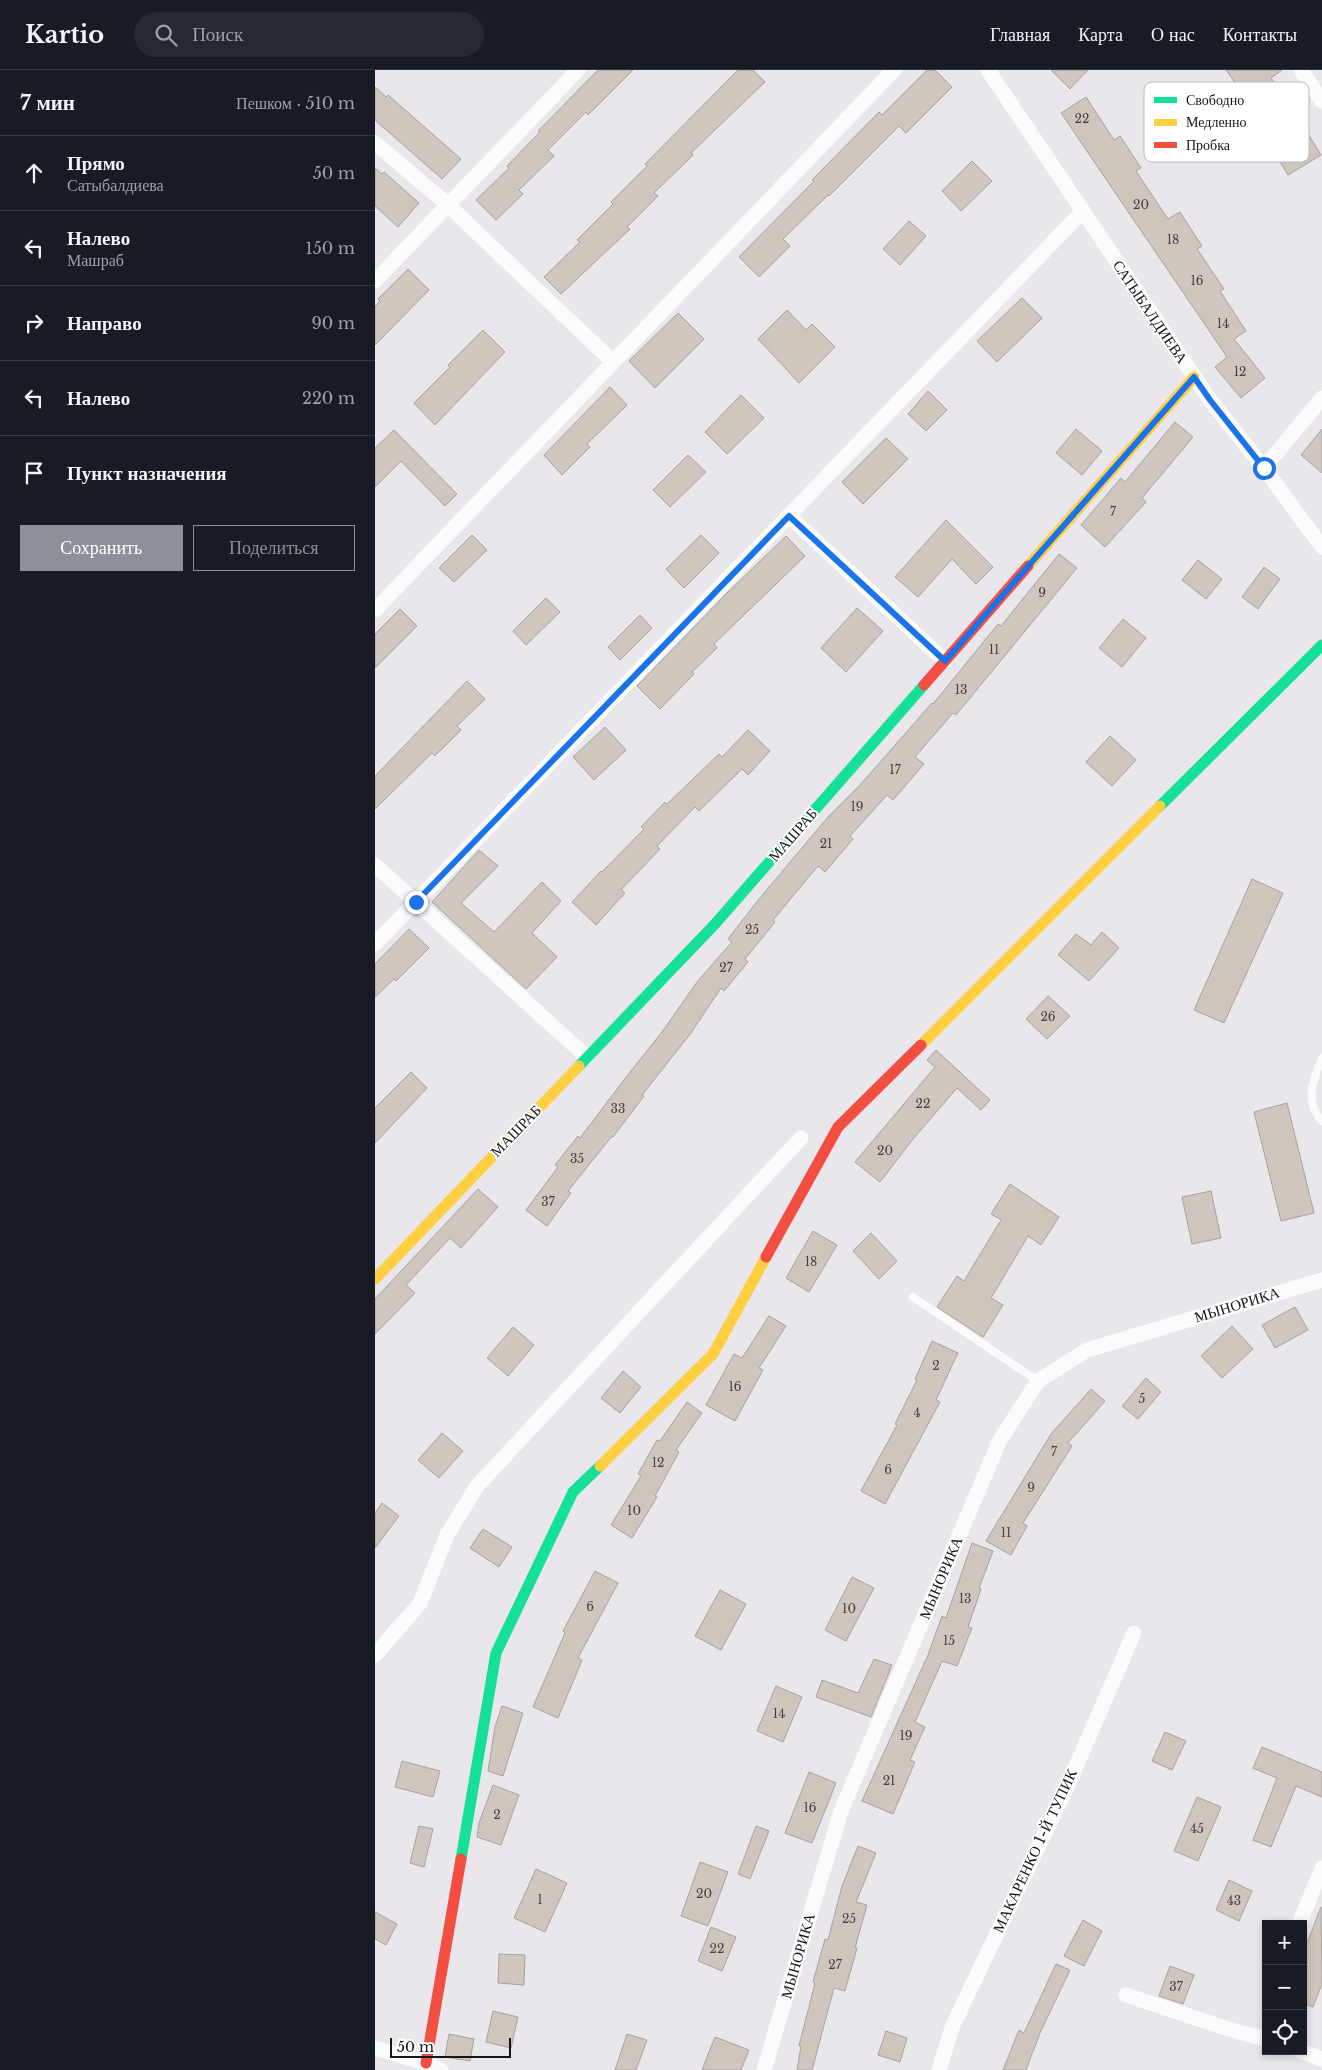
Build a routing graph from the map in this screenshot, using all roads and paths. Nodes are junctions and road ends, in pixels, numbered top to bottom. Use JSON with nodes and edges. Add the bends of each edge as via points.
{"nodes":[{"id":1,"x":578,"y":70,"type":"edge"},
{"id":2,"x":894,"y":70,"type":"edge"},
{"id":3,"x":988,"y":70,"type":"edge"},
{"id":4,"x":1301,"y":70,"type":"edge"},
{"id":5,"x":1322,"y":101,"type":"edge"},
{"id":6,"x":375,"y":143,"type":"edge"},
{"id":7,"x":448,"y":205,"type":"junction"},
{"id":8,"x":1083,"y":211,"type":"junction"},
{"id":9,"x":375,"y":281,"type":"edge"},
{"id":10,"x":613,"y":362,"type":"junction"},
{"id":11,"x":1194,"y":377,"type":"junction"},
{"id":12,"x":1322,"y":398,"type":"edge"},
{"id":13,"x":1264,"y":468,"type":"junction"},
{"id":14,"x":789,"y":516,"type":"junction"},
{"id":15,"x":1322,"y":547,"type":"edge"},
{"id":16,"x":375,"y":610,"type":"edge"},
{"id":17,"x":1322,"y":645,"type":"edge"},
{"id":18,"x":945,"y":661,"type":"junction"},
{"id":19,"x":375,"y":865,"type":"edge"},
{"id":20,"x":416,"y":902,"type":"junction"},
{"id":21,"x":375,"y":944,"type":"edge"},
{"id":22,"x":587,"y":1057,"type":"junction"},
{"id":23,"x":1322,"y":1058,"type":"edge"},
{"id":24,"x":1322,"y":1121,"type":"edge"},
{"id":25,"x":801,"y":1138,"type":"dead end"},
{"id":26,"x":375,"y":1279,"type":"edge"},
{"id":27,"x":1322,"y":1280,"type":"edge"},
{"id":28,"x":913,"y":1297,"type":"dead end"},
{"id":29,"x":1038,"y":1381,"type":"junction"},
{"id":30,"x":1133,"y":1633,"type":"dead end"},
{"id":31,"x":375,"y":1655,"type":"edge"},
{"id":32,"x":1322,"y":1868,"type":"edge"},
{"id":33,"x":1301,"y":1920,"type":"edge"},
{"id":34,"x":1125,"y":1995,"type":"dead end"},
{"id":35,"x":1262,"y":2038,"type":"edge"},
{"id":36,"x":375,"y":2048,"type":"edge"},
{"id":37,"x":1307,"y":2054,"type":"edge"},
{"id":38,"x":1322,"y":2059,"type":"edge"},
{"id":39,"x":427,"y":2064,"type":"junction"},
{"id":40,"x":441,"y":2070,"type":"edge"},
{"id":41,"x":764,"y":2070,"type":"edge"},
{"id":42,"x":939,"y":2070,"type":"edge"}],
"edges":[{"from":1,"to":7,"type":"street"},
{"from":2,"to":10,"type":"street"},
{"from":3,"to":8,"type":"street","name":"САТЫБАЛДИЕВА"},
{"from":4,"to":5,"type":"street"},
{"from":6,"to":7,"type":"street"},
{"from":7,"to":9,"type":"street"},
{"from":7,"to":10,"type":"street"},
{"from":8,"to":11,"type":"street","name":"САТЫБАЛДИЕВА"},
{"from":8,"to":14,"type":"street"},
{"from":10,"to":16,"type":"street"},
{"from":11,"to":13,"type":"street","name":"САТЫБАЛДИЕВА"},
{"from":11,"to":18,"type":"street","name":"МАШРАБ"},
{"from":12,"to":13,"type":"street"},
{"from":13,"to":15,"type":"street","name":"САТЫБАЛДИЕВА"},
{"from":14,"to":18,"type":"street"},
{"from":14,"to":20,"type":"street"},
{"from":17,"to":39,"type":"street","via":[[839,1127],[713,1354],[573,1492],[496,1653]]},
{"from":18,"to":22,"type":"street","name":"МАШРАБ","via":[[715,924]]},
{"from":19,"to":20,"type":"street"},
{"from":20,"to":21,"type":"street"},
{"from":20,"to":22,"type":"street"},
{"from":22,"to":26,"type":"street","name":"МАШРАБ"},
{"from":23,"to":24,"type":"lane","via":[[1309,1094],[1315,1114]]},
{"from":25,"to":31,"type":"street","via":[[477,1486],[447,1536],[420,1603]]},
{"from":27,"to":29,"type":"street","name":"МЫНОРИКА","via":[[1087,1350]]},
{"from":28,"to":29,"type":"lane"},
{"from":29,"to":41,"type":"street","name":"МЫНОРИКА","via":[[1000,1440],[841,1811]]},
{"from":30,"to":42,"type":"street","name":"МАКАРЕНКО 1-Й ТУПИК","via":[[1067,1787],[953,2025]]},
{"from":32,"to":33,"type":"street"},
{"from":34,"to":35,"type":"street"},
{"from":36,"to":39,"type":"street"},
{"from":37,"to":38,"type":"street"},
{"from":39,"to":40,"type":"street"}]}
